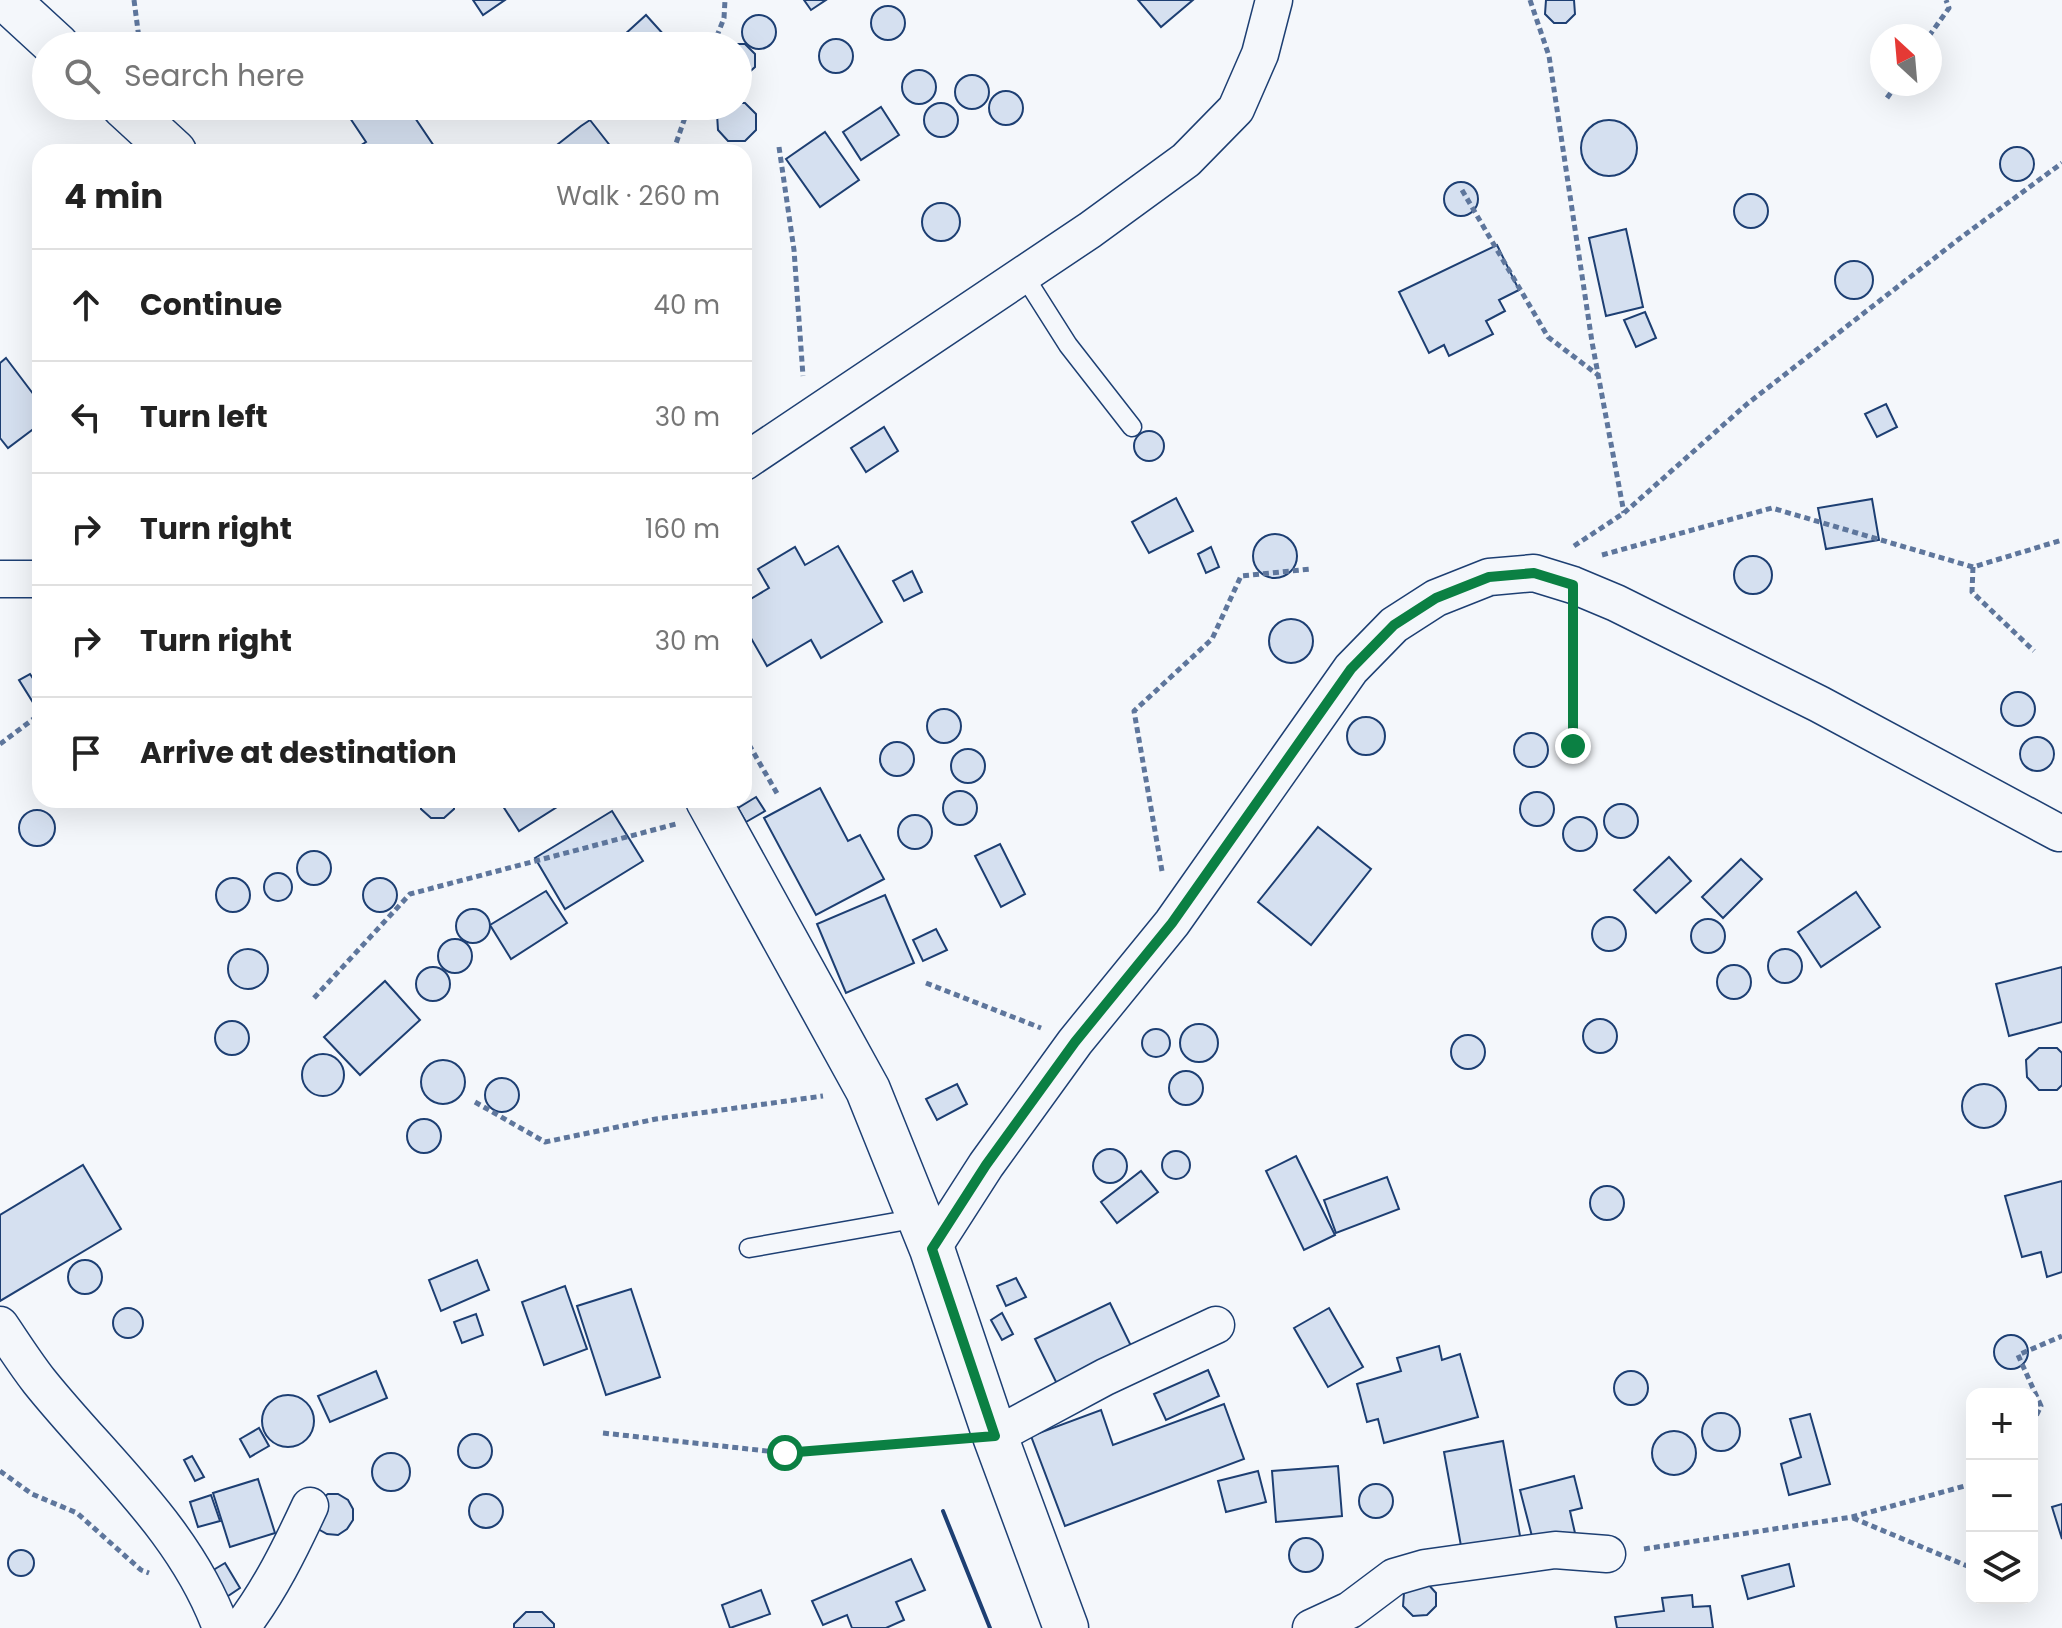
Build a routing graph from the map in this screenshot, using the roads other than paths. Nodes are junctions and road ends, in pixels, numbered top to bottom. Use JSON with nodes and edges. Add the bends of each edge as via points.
{"nodes":[{"id":1,"x":7,"y":0,"type":"edge"},
{"id":2,"x":1274,"y":0,"type":"edge"},
{"id":3,"x":42,"y":32,"type":"edge"},
{"id":4,"x":139,"y":120,"type":"edge"},
{"id":5,"x":165,"y":144,"type":"edge"},
{"id":6,"x":1023,"y":274,"type":"junction"},
{"id":7,"x":1132,"y":427,"type":"dead end"},
{"id":8,"x":752,"y":457,"type":"edge"},
{"id":9,"x":0,"y":579,"type":"edge"},
{"id":10,"x":32,"y":579,"type":"edge"},
{"id":11,"x":713,"y":808,"type":"edge"},
{"id":12,"x":2059,"y":833,"type":"dead end"},
{"id":13,"x":926,"y":1233,"type":"junction"},
{"id":14,"x":749,"y":1248,"type":"dead end"},
{"id":15,"x":0,"y":1325,"type":"edge"},
{"id":16,"x":1216,"y":1325,"type":"dead end"},
{"id":17,"x":995,"y":1436,"type":"junction"},
{"id":18,"x":310,"y":1506,"type":"dead end"},
{"id":19,"x":1607,"y":1554,"type":"road end"},
{"id":20,"x":221,"y":1628,"type":"edge"},
{"id":21,"x":241,"y":1628,"type":"edge"},
{"id":22,"x":1066,"y":1628,"type":"edge"},
{"id":23,"x":1311,"y":1628,"type":"edge"}],
"edges":[{"from":1,"to":3,"type":"street"},
{"from":2,"to":6,"type":"street","via":[[1260,54],[1236,109],[1186,160]]},
{"from":4,"to":5,"type":"street"},
{"from":6,"to":7,"type":"lane","via":[[1068,345]]},
{"from":6,"to":8,"type":"street"},
{"from":9,"to":10,"type":"street"},
{"from":11,"to":13,"type":"street","via":[[868,1090]]},
{"from":12,"to":13,"type":"street","via":[[1616,603],[1534,573],[1489,577],[1436,598],[1394,625],[1351,669],[1172,923],[1075,1042],[986,1165]]},
{"from":13,"to":14,"type":"lane"},
{"from":13,"to":17,"type":"street"},
{"from":15,"to":20,"type":"street","via":[[39,1381],[161,1522],[206,1592]]},
{"from":16,"to":17,"type":"street"},
{"from":17,"to":22,"type":"street"},
{"from":18,"to":21,"type":"street","via":[[275,1577]]},
{"from":19,"to":23,"type":"street","via":[[1555,1550],[1425,1568],[1394,1577],[1350,1610]]}]}
